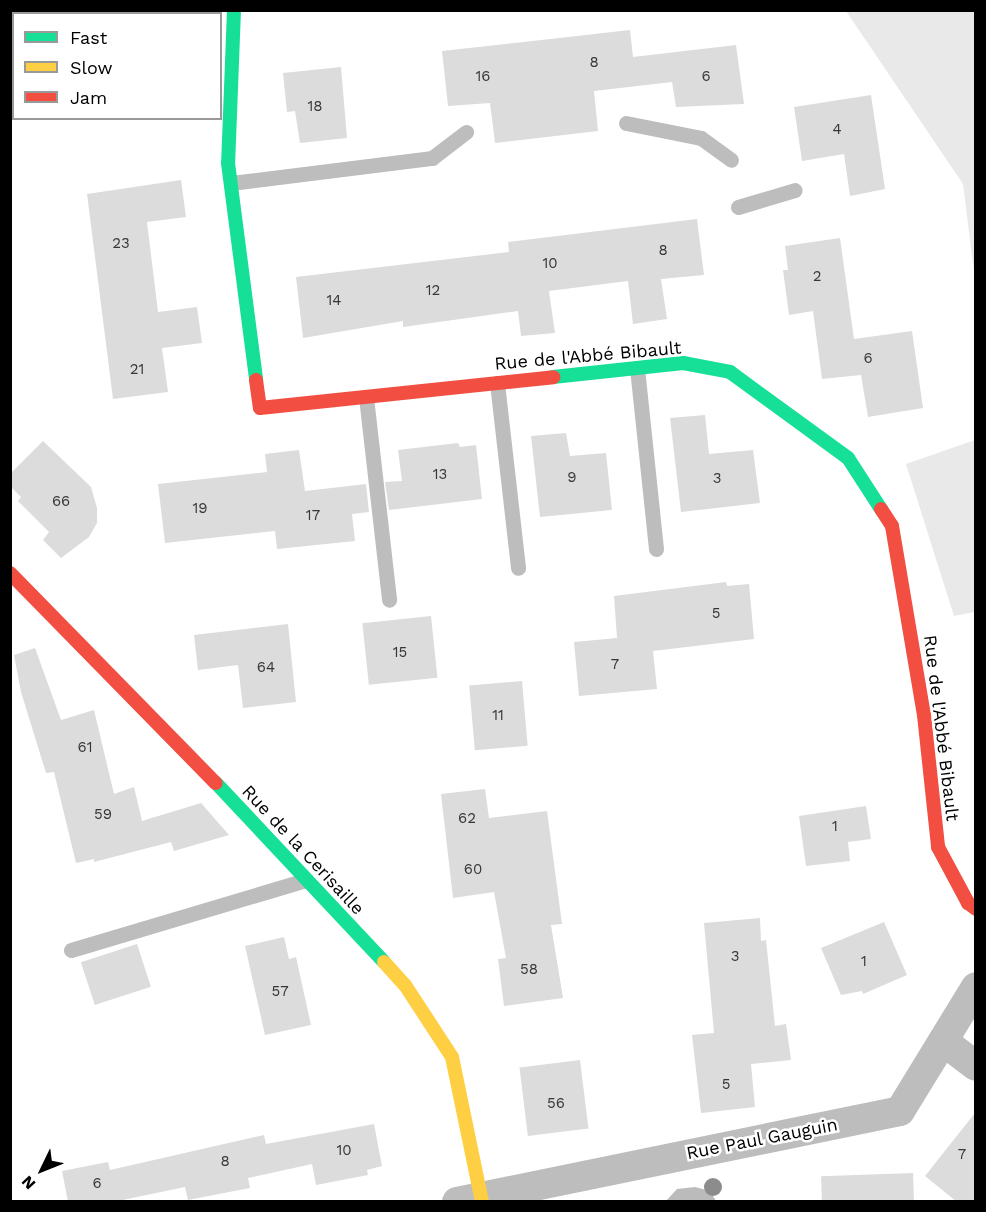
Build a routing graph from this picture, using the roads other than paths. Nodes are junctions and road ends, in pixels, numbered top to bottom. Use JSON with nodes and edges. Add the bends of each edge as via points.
{"nodes":[{"id":1,"x":234,"y":10,"type":"edge"},
{"id":2,"x":626,"y":123,"type":"dead end"},
{"id":3,"x":466,"y":132,"type":"dead end"},
{"id":4,"x":731,"y":160,"type":"dead end"},
{"id":5,"x":231,"y":183,"type":"junction"},
{"id":6,"x":795,"y":190,"type":"dead end"},
{"id":7,"x":738,"y":207,"type":"dead end"},
{"id":8,"x":637,"y":368,"type":"junction"},
{"id":9,"x":497,"y":383,"type":"junction"},
{"id":10,"x":366,"y":397,"type":"junction"},
{"id":11,"x":656,"y":549,"type":"dead end"},
{"id":12,"x":518,"y":568,"type":"dead end"},
{"id":13,"x":10,"y":573,"type":"edge"},
{"id":14,"x":389,"y":600,"type":"dead end"},
{"id":15,"x":306,"y":880,"type":"junction"},
{"id":16,"x":975,"y":909,"type":"edge"},
{"id":17,"x":71,"y":950,"type":"dead end"},
{"id":18,"x":975,"y":987,"type":"edge"},
{"id":19,"x":943,"y":1041,"type":"junction"},
{"id":20,"x":975,"y":1066,"type":"edge"},
{"id":21,"x":473,"y":1200,"type":"edge"}],
"edges":[{"from":1,"to":5,"type":"street","name":"Rue de l'Abbé Bibault"},
{"from":2,"to":4,"type":"lane","via":[[701,138]]},
{"from":3,"to":5,"type":"lane","via":[[432,158]]},
{"from":5,"to":10,"type":"street","name":"Rue de l'Abbé Bibault","via":[[260,408]]},
{"from":6,"to":7,"type":"lane"},
{"from":8,"to":9,"type":"street","name":"Rue de l'Abbé Bibault"},
{"from":8,"to":11,"type":"lane"},
{"from":8,"to":16,"type":"street","name":"Rue de l'Abbé Bibault","via":[[683,363],[730,372],[848,458],[892,526],[924,714],[938,847]]},
{"from":9,"to":10,"type":"street","name":"Rue de l'Abbé Bibault"},
{"from":9,"to":12,"type":"lane"},
{"from":10,"to":14,"type":"lane"},
{"from":13,"to":15,"type":"street","name":"Rue de la Cerisaille"},
{"from":15,"to":17,"type":"lane"},
{"from":15,"to":21,"type":"street","name":"Rue de la Cerisaille","via":[[405,985],[452,1057]]},
{"from":18,"to":19,"type":"street","name":"Rue Paul Gauguin"},
{"from":19,"to":20,"type":"street"},
{"from":19,"to":21,"type":"street","name":"Rue Paul Gauguin","via":[[900,1111]]}]}
